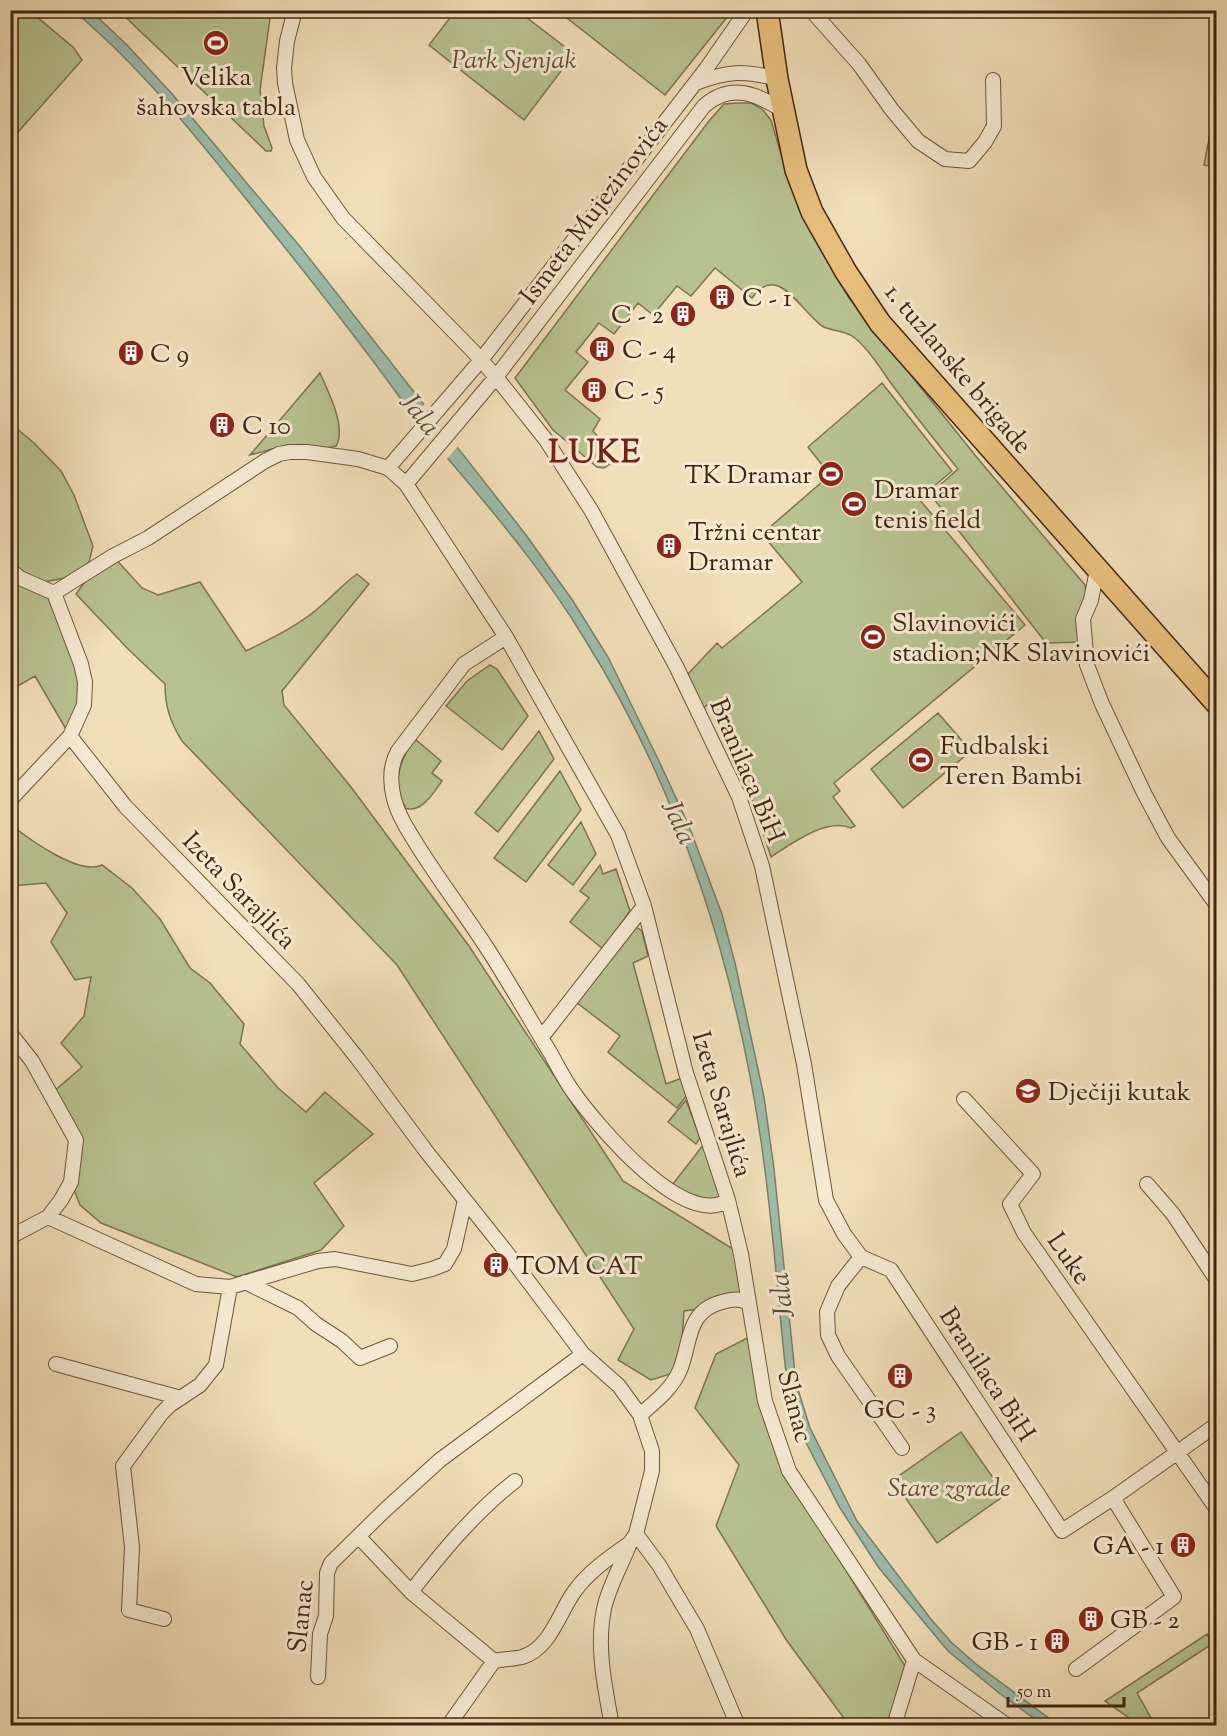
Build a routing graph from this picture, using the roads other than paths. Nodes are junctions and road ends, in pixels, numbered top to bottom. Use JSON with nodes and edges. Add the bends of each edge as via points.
{"nodes":[{"id":1,"x":295,"y":10,"type":"edge"},
{"id":2,"x":747,"y":10,"type":"edge"},
{"id":3,"x":767,"y":10,"type":"edge"},
{"id":4,"x":811,"y":10,"type":"edge"},
{"id":5,"x":777,"y":79,"type":"junction"},
{"id":6,"x":993,"y":80,"type":"dead end"},
{"id":7,"x":696,"y":83,"type":"junction"},
{"id":8,"x":784,"y":111,"type":"junction"},
{"id":9,"x":481,"y":360,"type":"junction"},
{"id":10,"x":496,"y":377,"type":"junction"},
{"id":11,"x":388,"y":468,"type":"junction"},
{"id":12,"x":406,"y":484,"type":"junction"},
{"id":13,"x":10,"y":570,"type":"edge"},
{"id":14,"x":1097,"y":570,"type":"junction"},
{"id":15,"x":54,"y":593,"type":"junction"},
{"id":16,"x":506,"y":637,"type":"junction"},
{"id":17,"x":1216,"y":703,"type":"edge"},
{"id":18,"x":70,"y":736,"type":"junction"},
{"id":19,"x":10,"y":800,"type":"edge"},
{"id":20,"x":1216,"y":904,"type":"edge"},
{"id":21,"x":644,"y":906,"type":"junction"},
{"id":22,"x":10,"y":1033,"type":"edge"},
{"id":23,"x":541,"y":1038,"type":"junction"},
{"id":24,"x":964,"y":1100,"type":"dead end"},
{"id":25,"x":1148,"y":1184,"type":"dead end"},
{"id":26,"x":465,"y":1200,"type":"junction"},
{"id":27,"x":728,"y":1200,"type":"junction"},
{"id":28,"x":48,"y":1217,"type":"junction"},
{"id":29,"x":10,"y":1237,"type":"edge"},
{"id":30,"x":861,"y":1257,"type":"junction"},
{"id":31,"x":1216,"y":1279,"type":"edge"},
{"id":32,"x":245,"y":1282,"type":"junction"},
{"id":33,"x":230,"y":1287,"type":"junction"},
{"id":34,"x":749,"y":1303,"type":"junction"},
{"id":35,"x":390,"y":1346,"type":"dead end"},
{"id":36,"x":583,"y":1354,"type":"junction"},
{"id":37,"x":56,"y":1364,"type":"dead end"},
{"id":38,"x":181,"y":1398,"type":"junction"},
{"id":39,"x":640,"y":1415,"type":"junction"},
{"id":40,"x":1216,"y":1425,"type":"edge"},
{"id":41,"x":902,"y":1448,"type":"dead end"},
{"id":42,"x":1177,"y":1452,"type":"junction"},
{"id":43,"x":515,"y":1481,"type":"dead end"},
{"id":44,"x":1113,"y":1498,"type":"junction"},
{"id":45,"x":1216,"y":1508,"type":"edge"},
{"id":46,"x":359,"y":1537,"type":"junction"},
{"id":47,"x":633,"y":1539,"type":"junction"},
{"id":48,"x":411,"y":1592,"type":"junction"},
{"id":49,"x":164,"y":1618,"type":"dead end"},
{"id":50,"x":494,"y":1660,"type":"junction"},
{"id":51,"x":914,"y":1660,"type":"junction"},
{"id":52,"x":1076,"y":1669,"type":"dead end"},
{"id":53,"x":318,"y":1677,"type":"dead end"},
{"id":54,"x":897,"y":1723,"type":"edge"},
{"id":55,"x":448,"y":1725,"type":"edge"},
{"id":56,"x":612,"y":1725,"type":"edge"},
{"id":57,"x":738,"y":1725,"type":"edge"},
{"id":58,"x":1008,"y":1725,"type":"edge"}],
"edges":[{"from":1,"to":9,"type":"street","via":[[287,41],[285,83],[297,140],[314,177],[343,218]]},
{"from":2,"to":7,"type":"street","name":"Ismeta Mujezinovića"},
{"from":3,"to":5,"type":"main road","name":"1. tuzlanske brigade"},
{"from":4,"to":6,"type":"street","via":[[859,64],[918,141],[945,159],[969,160],[985,142],[994,126]]},
{"from":5,"to":7,"type":"street","via":[[734,72]]},
{"from":5,"to":8,"type":"main road","name":"1. tuzlanske brigade"},
{"from":7,"to":9,"type":"street","name":"Ismeta Mujezinovića"},
{"from":8,"to":10,"type":"street","name":"Ismeta Mujezinovića","via":[[756,95],[731,92],[713,97]]},
{"from":8,"to":14,"type":"main road","name":"1. tuzlanske brigade","via":[[796,171],[812,212],[880,323]]},
{"from":9,"to":10,"type":"street","name":"Branilaca BiH"},
{"from":9,"to":11,"type":"street","name":"Ismeta Mujezinovića"},
{"from":10,"to":12,"type":"street","name":"Ismeta Mujezinovića"},
{"from":10,"to":30,"type":"street","name":"Branilaca BiH","via":[[546,440],[591,510],[675,666],[739,797],[764,878],[804,1064],[826,1200]]},
{"from":11,"to":12,"type":"street","name":"Izeta Sarajlića"},
{"from":11,"to":15,"type":"street","name":"Izeta Sarajlića","via":[[358,459],[307,452],[279,454]]},
{"from":12,"to":16,"type":"street","name":"Izeta Sarajlića"},
{"from":13,"to":15,"type":"street"},
{"from":14,"to":17,"type":"main road","name":"1. tuzlanske brigade"},
{"from":14,"to":20,"type":"street","via":[[1083,619],[1087,665],[1144,794],[1168,838]]},
{"from":15,"to":18,"type":"street","via":[[85,682],[84,705]]},
{"from":16,"to":21,"type":"street","name":"Izeta Sarajlića","via":[[618,835]]},
{"from":16,"to":23,"type":"street","name":"Izeta Sarajlića","via":[[464,664],[405,740],[392,764],[392,790],[400,815],[424,856]]},
{"from":18,"to":19,"type":"street"},
{"from":18,"to":26,"type":"street","name":"Izeta Sarajlića","via":[[125,806],[298,984]]},
{"from":21,"to":23,"type":"street"},
{"from":21,"to":27,"type":"street","name":"Izeta Sarajlića","via":[[686,1073]]},
{"from":22,"to":28,"type":"street","via":[[32,1061],[76,1140],[71,1182]]},
{"from":23,"to":27,"type":"street","name":"Izeta Sarajlića","via":[[573,1093],[654,1180],[697,1204],[722,1204]]},
{"from":24,"to":42,"type":"street","name":"Luke","via":[[1034,1174],[1010,1204],[1024,1233]]},
{"from":25,"to":31,"type":"street"},
{"from":26,"to":32,"type":"street","via":[[454,1249],[445,1264],[432,1269],[412,1274],[335,1259]]},
{"from":26,"to":36,"type":"street","name":"Izeta Sarajlića"},
{"from":27,"to":34,"type":"street","name":"Slanac"},
{"from":28,"to":29,"type":"street"},
{"from":28,"to":33,"type":"street","via":[[196,1284]]},
{"from":30,"to":41,"type":"street","via":[[838,1287],[827,1311],[828,1335],[838,1356]]},
{"from":30,"to":44,"type":"street","name":"Branilaca BiH","via":[[891,1270],[1062,1531]]},
{"from":32,"to":33,"type":"street"},
{"from":32,"to":35,"type":"street","via":[[298,1308],[360,1358]]},
{"from":33,"to":38,"type":"street","via":[[216,1365],[200,1385]]},
{"from":34,"to":39,"type":"street","via":[[740,1298],[718,1303],[702,1313],[692,1325],[680,1371],[665,1394]]},
{"from":34,"to":51,"type":"street","name":"Slanac","via":[[765,1401],[789,1471]]},
{"from":36,"to":39,"type":"street","via":[[619,1386]]},
{"from":36,"to":46,"type":"street","name":"Slanac","via":[[440,1460]]},
{"from":37,"to":38,"type":"street"},
{"from":38,"to":49,"type":"street","via":[[161,1414],[123,1466],[132,1547],[129,1610]]},
{"from":39,"to":47,"type":"street","via":[[652,1452],[652,1471]]},
{"from":40,"to":42,"type":"street"},
{"from":42,"to":44,"type":"street"},
{"from":42,"to":45,"type":"street"},
{"from":43,"to":48,"type":"street","via":[[460,1532]]},
{"from":44,"to":52,"type":"street","via":[[1174,1597]]},
{"from":46,"to":48,"type":"street"},
{"from":46,"to":53,"type":"street","name":"Slanac","via":[[331,1563],[327,1573]]},
{"from":47,"to":50,"type":"street","via":[[586,1578],[539,1647],[524,1657]]},
{"from":47,"to":56,"type":"street","via":[[604,1608],[601,1638]]},
{"from":47,"to":57,"type":"street","via":[[660,1565],[697,1629]]},
{"from":48,"to":50,"type":"street"},
{"from":50,"to":55,"type":"street"},
{"from":51,"to":54,"type":"street"},
{"from":51,"to":58,"type":"street","name":"Slanac"}]}
